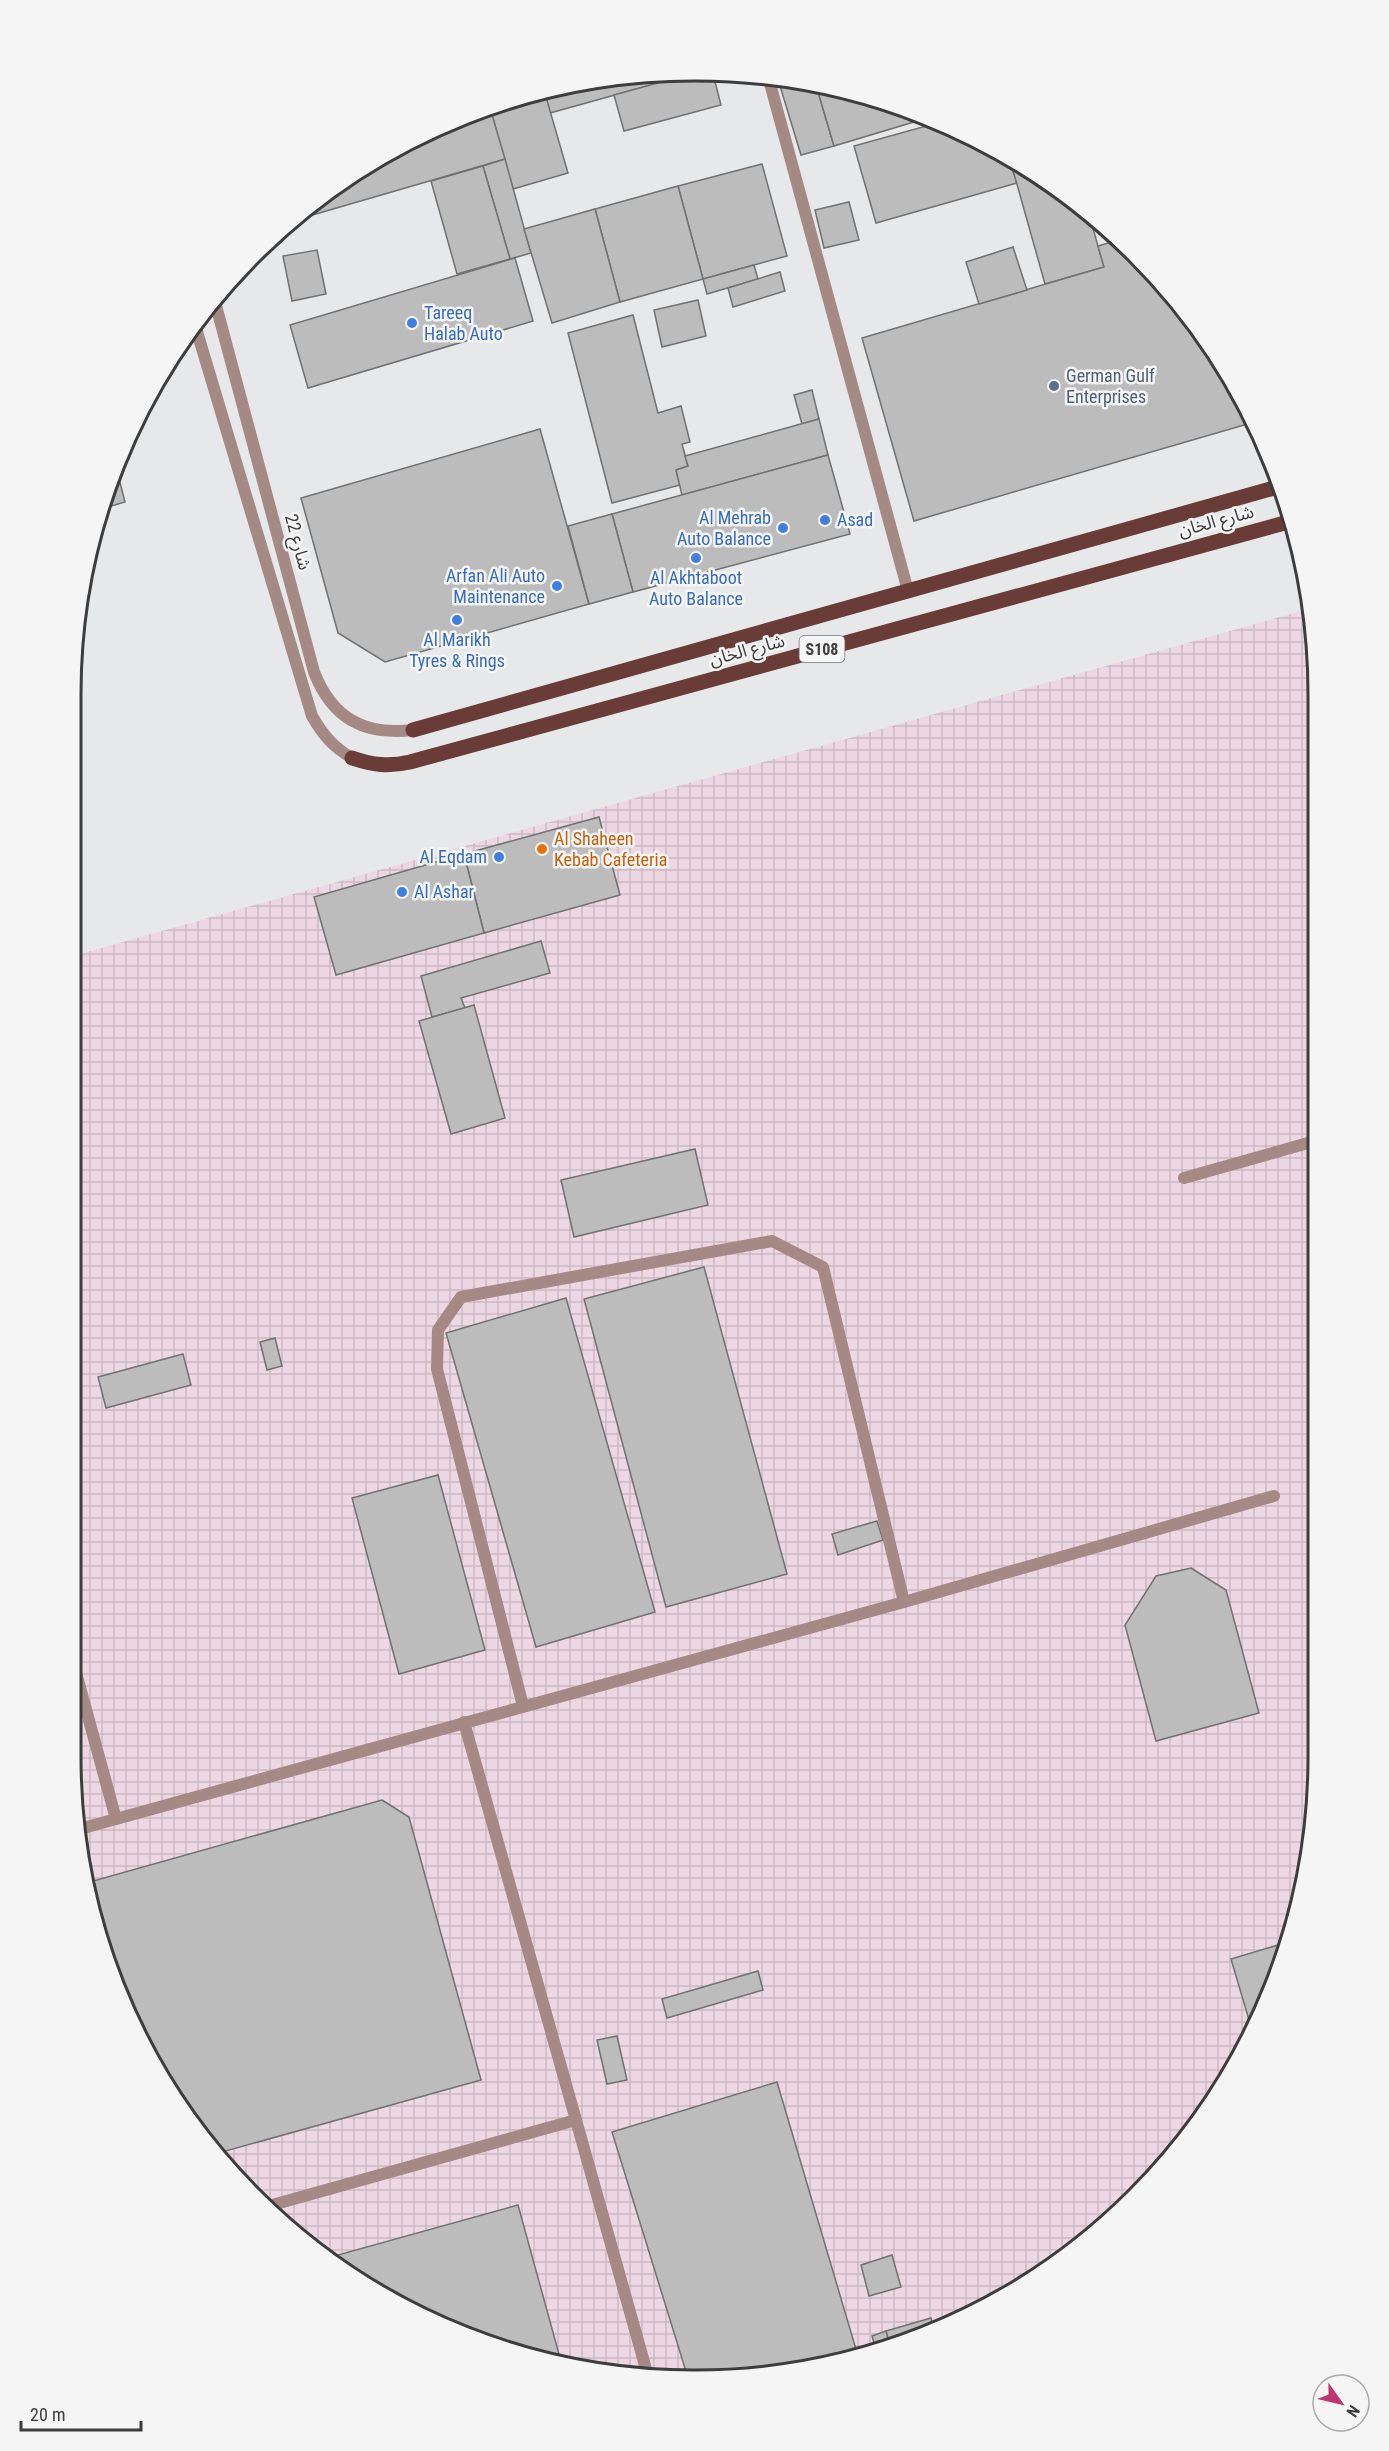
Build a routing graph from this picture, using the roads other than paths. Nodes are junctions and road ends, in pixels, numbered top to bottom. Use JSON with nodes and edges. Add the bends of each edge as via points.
{"nodes":[{"id":1,"x":771,"y":86,"type":"edge"},
{"id":2,"x":217,"y":310,"type":"edge"},
{"id":3,"x":198,"y":335,"type":"edge"},
{"id":4,"x":1272,"y":489,"type":"edge"},
{"id":5,"x":1283,"y":523,"type":"edge"},
{"id":6,"x":908,"y":591,"type":"junction"},
{"id":7,"x":412,"y":730,"type":"joint"},
{"id":8,"x":352,"y":758,"type":"joint"},
{"id":9,"x":1308,"y":1143,"type":"edge"},
{"id":10,"x":1184,"y":1178,"type":"dead end"},
{"id":11,"x":1274,"y":1496,"type":"dead end"},
{"id":12,"x":904,"y":1602,"type":"junction"},
{"id":13,"x":81,"y":1691,"type":"edge"},
{"id":14,"x":523,"y":1706,"type":"junction"},
{"id":15,"x":464,"y":1722,"type":"junction"},
{"id":16,"x":116,"y":1819,"type":"junction"},
{"id":17,"x":85,"y":1828,"type":"edge"},
{"id":18,"x":576,"y":2120,"type":"junction"},
{"id":19,"x":276,"y":2204,"type":"edge"},
{"id":20,"x":646,"y":2368,"type":"edge"}],
"edges":[{"from":1,"to":6,"type":"street"},
{"from":2,"to":7,"type":"street","name":"شارع 22","via":[[321,689],[344,716],[360,725],[377,731]]},
{"from":3,"to":8,"type":"street","name":"شارع 22","via":[[312,716],[335,748]]},
{"from":4,"to":6,"type":"main road","name":"شارع الخان","number":"S108"},
{"from":5,"to":8,"type":"main road","name":"شارع الخان","number":"S108","via":[[410,762],[391,766]]},
{"from":6,"to":7,"type":"main road","name":"شارع الخان","number":"S108"},
{"from":9,"to":10,"type":"street"},
{"from":11,"to":12,"type":"street"},
{"from":12,"to":14,"type":"street"},
{"from":12,"to":14,"type":"street","via":[[823,1267],[772,1241],[461,1298],[438,1330],[437,1369]]},
{"from":13,"to":16,"type":"street"},
{"from":14,"to":15,"type":"street"},
{"from":15,"to":16,"type":"street"},
{"from":15,"to":18,"type":"street"},
{"from":16,"to":17,"type":"street"},
{"from":18,"to":19,"type":"street"},
{"from":18,"to":20,"type":"street"}]}
